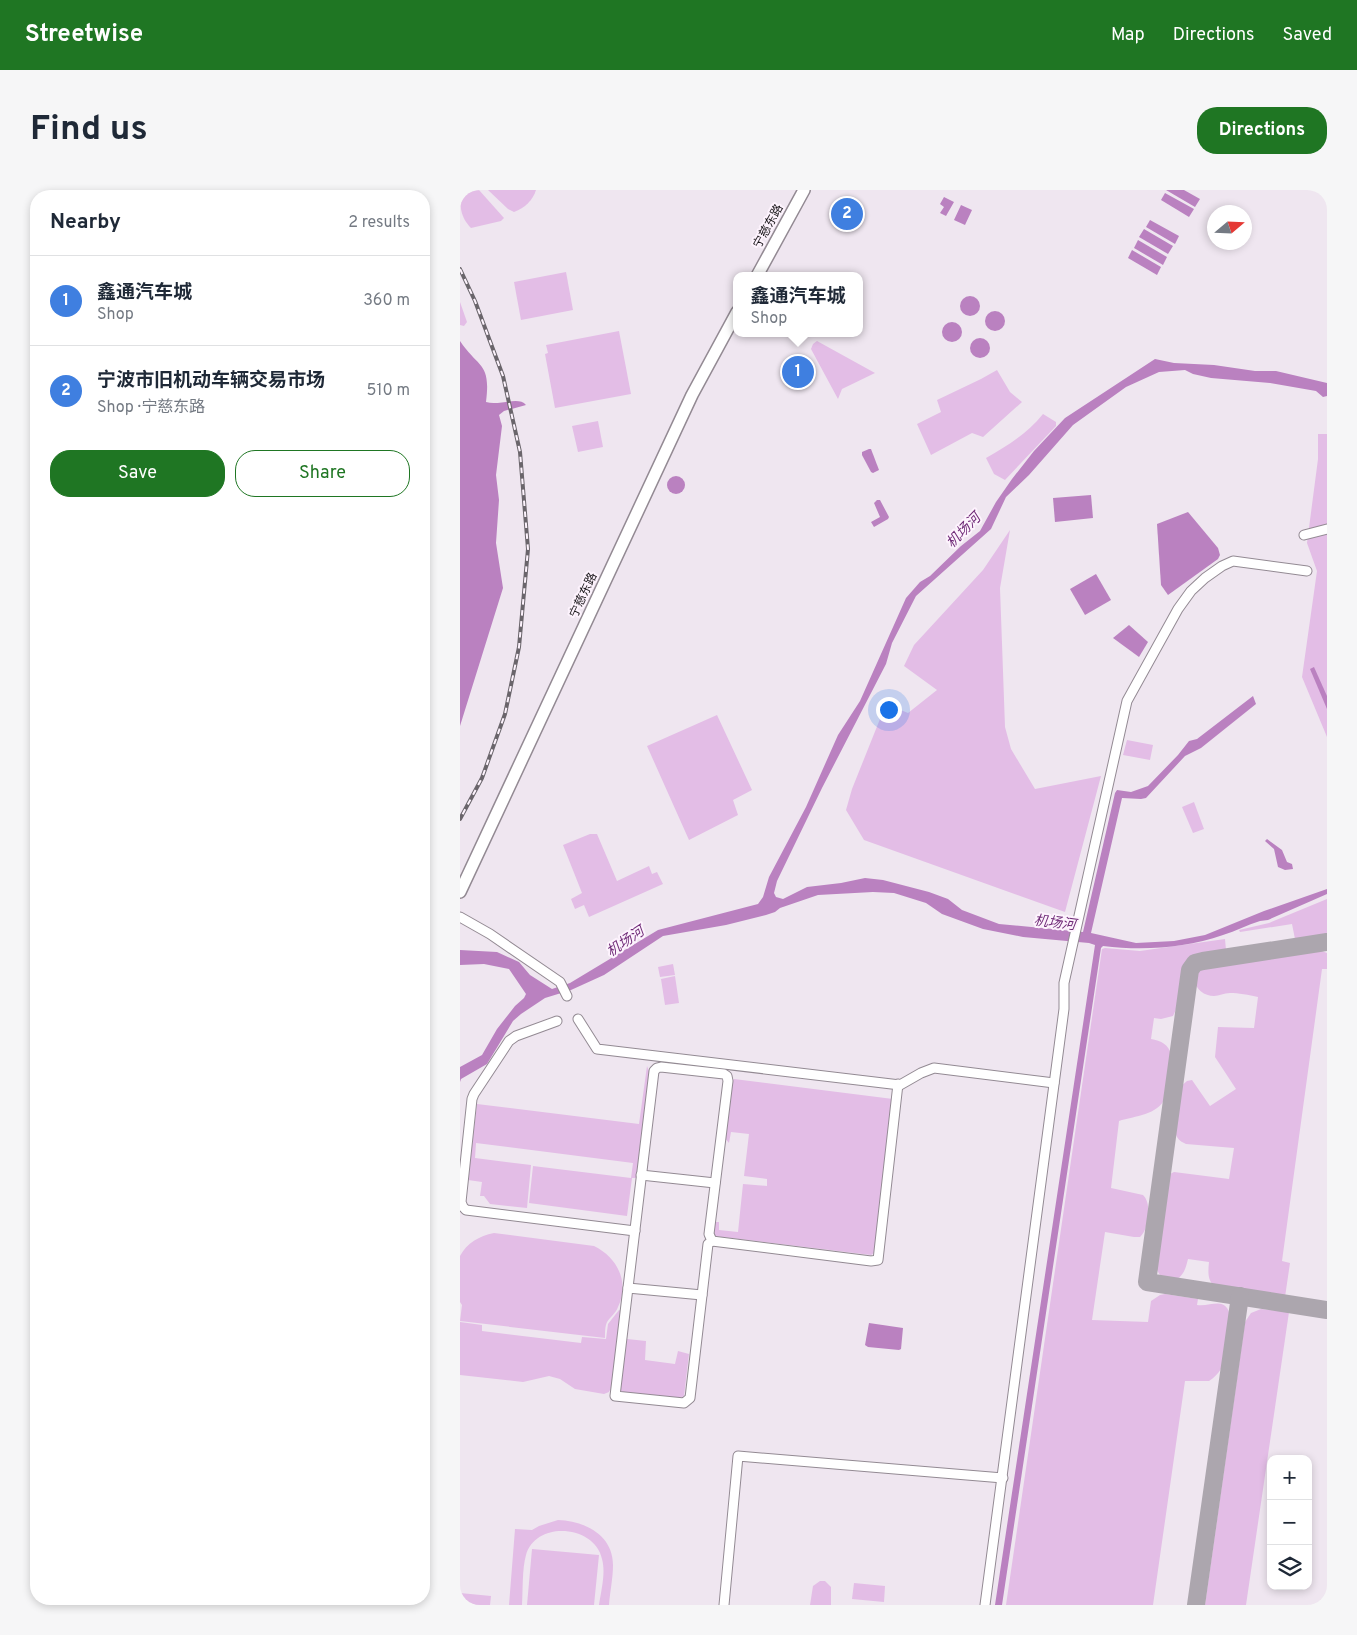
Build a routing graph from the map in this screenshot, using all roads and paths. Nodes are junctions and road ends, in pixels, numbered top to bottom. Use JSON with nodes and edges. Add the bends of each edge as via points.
{"nodes":[{"id":1,"x":804,"y":190,"type":"edge"},
{"id":2,"x":759,"y":272,"type":"edge"},
{"id":3,"x":733,"y":319,"type":"edge"},
{"id":4,"x":1327,"y":529,"type":"edge"},
{"id":5,"x":1304,"y":535,"type":"dead end"},
{"id":6,"x":1307,"y":571,"type":"dead end"},
{"id":7,"x":463,"y":877,"type":"edge"},
{"id":8,"x":460,"y":892,"type":"edge"},
{"id":9,"x":460,"y":917,"type":"edge"},
{"id":10,"x":567,"y":996,"type":"dead end"},
{"id":11,"x":578,"y":1019,"type":"dead end"},
{"id":12,"x":558,"y":1021,"type":"dead end"},
{"id":13,"x":1054,"y":1083,"type":"junction"},
{"id":14,"x":898,"y":1084,"type":"junction"},
{"id":15,"x":641,"y":1175,"type":"junction"},
{"id":16,"x":715,"y":1184,"type":"junction"},
{"id":17,"x":635,"y":1231,"type":"junction"},
{"id":18,"x":712,"y":1241,"type":"junction"},
{"id":19,"x":628,"y":1288,"type":"junction"},
{"id":20,"x":702,"y":1295,"type":"junction"},
{"id":21,"x":1003,"y":1478,"type":"junction"},
{"id":22,"x":724,"y":1605,"type":"edge"},
{"id":23,"x":986,"y":1605,"type":"edge"}],
"edges":[{"from":1,"to":2,"type":"main road","name":"宁慈东路"},
{"from":3,"to":7,"type":"main road","name":"宁慈东路","via":[[692,395]]},
{"from":4,"to":5,"type":"street"},
{"from":6,"to":13,"type":"street","via":[[1233,561],[1222,566],[1192,591],[1178,609],[1127,701],[1068,961]]},
{"from":7,"to":8,"type":"main road","name":"宁慈东路"},
{"from":9,"to":10,"type":"street","via":[[560,982]]},
{"from":11,"to":14,"type":"street","via":[[596,1048]]},
{"from":12,"to":17,"type":"street","via":[[509,1041],[474,1094],[461,1202],[466,1210]]},
{"from":13,"to":14,"type":"street","via":[[934,1068]]},
{"from":13,"to":21,"type":"street"},
{"from":14,"to":18,"type":"street","via":[[878,1260]]},
{"from":15,"to":16,"type":"street"},
{"from":15,"to":16,"type":"street","via":[[654,1071],[661,1067],[724,1074],[728,1081]]},
{"from":15,"to":17,"type":"street"},
{"from":16,"to":18,"type":"street","via":[[709,1234]]},
{"from":17,"to":19,"type":"street"},
{"from":18,"to":20,"type":"street","via":[[708,1244]]},
{"from":19,"to":20,"type":"street"},
{"from":19,"to":20,"type":"street","via":[[615,1396],[684,1403],[690,1398]]},
{"from":21,"to":22,"type":"street","via":[[738,1456]]},
{"from":21,"to":23,"type":"street"}]}
